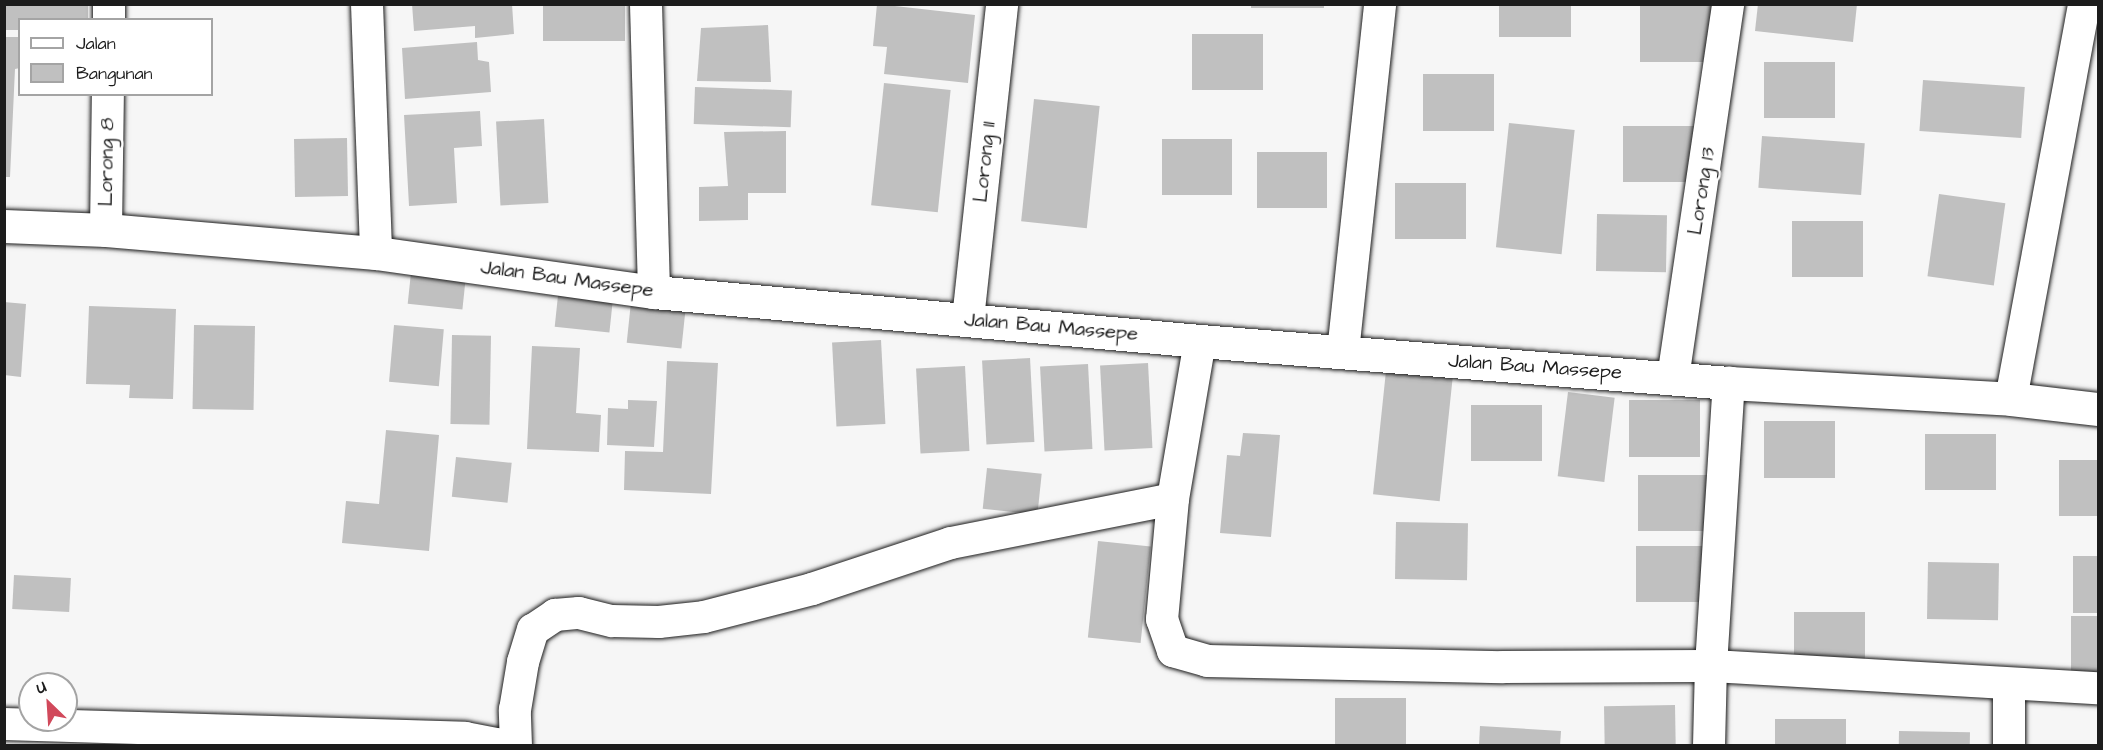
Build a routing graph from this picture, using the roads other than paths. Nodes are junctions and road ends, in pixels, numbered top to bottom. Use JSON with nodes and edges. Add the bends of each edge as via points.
{"nodes":[{"id":1,"x":367,"y":4,"type":"edge"},
{"id":2,"x":646,"y":4,"type":"edge"},
{"id":3,"x":1002,"y":4,"type":"edge"},
{"id":4,"x":1380,"y":4,"type":"edge"},
{"id":5,"x":1728,"y":4,"type":"edge"},
{"id":6,"x":2084,"y":4,"type":"edge"},
{"id":7,"x":108,"y":96,"type":"edge"},
{"id":8,"x":4,"y":226,"type":"edge"},
{"id":9,"x":106,"y":230,"type":"junction"},
{"id":10,"x":376,"y":253,"type":"junction"},
{"id":11,"x":654,"y":292,"type":"junction"},
{"id":12,"x":968,"y":319,"type":"junction"},
{"id":13,"x":1200,"y":341,"type":"junction"},
{"id":14,"x":1343,"y":352,"type":"junction"},
{"id":15,"x":1673,"y":378,"type":"junction"},
{"id":16,"x":1729,"y":383,"type":"junction"},
{"id":17,"x":2011,"y":399,"type":"junction"},
{"id":18,"x":2098,"y":409,"type":"edge"},
{"id":19,"x":1173,"y":499,"type":"junction"},
{"id":20,"x":1711,"y":666,"type":"junction"},
{"id":21,"x":2009,"y":684,"type":"junction"},
{"id":22,"x":2098,"y":688,"type":"edge"},
{"id":23,"x":4,"y":724,"type":"edge"},
{"id":24,"x":505,"y":745,"type":"edge"},
{"id":25,"x":516,"y":746,"type":"edge"},
{"id":26,"x":1709,"y":746,"type":"edge"},
{"id":27,"x":2008,"y":746,"type":"edge"}],
"edges":[{"from":1,"to":10,"type":"street"},
{"from":2,"to":11,"type":"street"},
{"from":3,"to":12,"type":"street","name":"Lorong 11"},
{"from":4,"to":14,"type":"street"},
{"from":5,"to":15,"type":"street","name":"Lorong 13"},
{"from":6,"to":17,"type":"street"},
{"from":7,"to":9,"type":"street","name":"Lorong 8"},
{"from":8,"to":9,"type":"main road","name":"Jalan Bau Massepe"},
{"from":9,"to":10,"type":"main road","name":"Jalan Bau Massepe"},
{"from":10,"to":11,"type":"main road","name":"Jalan Bau Massepe"},
{"from":11,"to":12,"type":"main road","name":"Jalan Bau Massepe"},
{"from":12,"to":13,"type":"main road","name":"Jalan Bau Massepe"},
{"from":13,"to":14,"type":"main road","name":"Jalan Bau Massepe"},
{"from":13,"to":19,"type":"street"},
{"from":14,"to":15,"type":"main road","name":"Jalan Bau Massepe"},
{"from":15,"to":16,"type":"main road","name":"Jalan Bau Massepe"},
{"from":16,"to":17,"type":"main road","name":"Jalan Bau Massepe"},
{"from":16,"to":20,"type":"street"},
{"from":17,"to":18,"type":"main road","name":"Jalan Bau Massepe"},
{"from":19,"to":20,"type":"street","via":[[1162,619],[1173,651],[1207,661],[1503,667]]},
{"from":19,"to":25,"type":"street","via":[[951,543],[822,585],[704,617],[659,622],[612,621],[579,613],[555,615],[533,630],[515,710]]},
{"from":20,"to":21,"type":"street"},
{"from":20,"to":26,"type":"street"},
{"from":21,"to":22,"type":"street"},
{"from":21,"to":27,"type":"street"},
{"from":23,"to":24,"type":"street","via":[[465,738]]}]}
